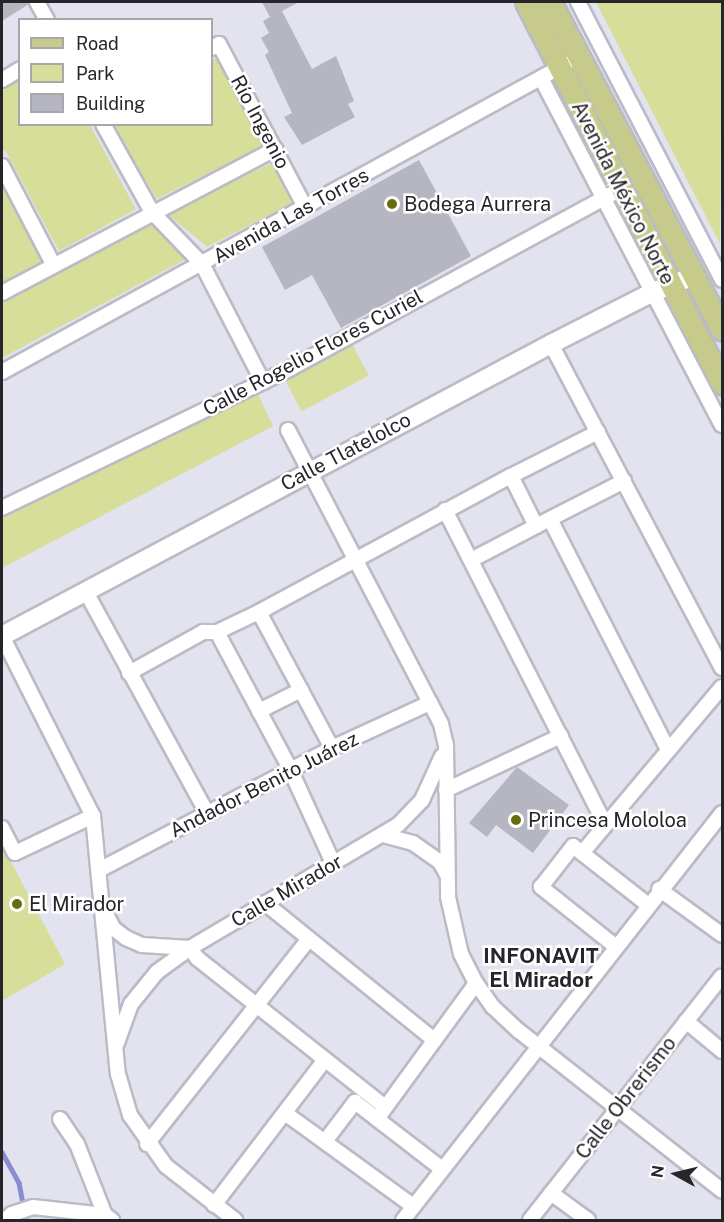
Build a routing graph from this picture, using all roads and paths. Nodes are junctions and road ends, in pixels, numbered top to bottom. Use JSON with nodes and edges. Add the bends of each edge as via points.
{"nodes":[{"id":1,"x":37,"y":2,"type":"edge"},
{"id":2,"x":526,"y":2,"type":"edge"},
{"id":3,"x":550,"y":2,"type":"edge"},
{"id":4,"x":578,"y":2,"type":"edge"},
{"id":5,"x":46,"y":18,"type":"edge"},
{"id":6,"x":213,"y":47,"type":"edge"},
{"id":7,"x":579,"y":57,"type":"junction"},
{"id":8,"x":560,"y":68,"type":"junction"},
{"id":9,"x":18,"y":70,"type":"edge"},
{"id":10,"x":541,"y":78,"type":"junction"},
{"id":11,"x":2,"y":80,"type":"edge"},
{"id":12,"x":105,"y":126,"type":"edge"},
{"id":13,"x":274,"y":149,"type":"junction"},
{"id":14,"x":2,"y":166,"type":"edge"},
{"id":15,"x":612,"y":194,"type":"junction"},
{"id":16,"x":304,"y":207,"type":"junction"},
{"id":17,"x":152,"y":212,"type":"junction"},
{"id":18,"x":53,"y":264,"type":"junction"},
{"id":19,"x":202,"y":264,"type":"junction"},
{"id":20,"x":720,"y":270,"type":"edge"},
{"id":21,"x":694,"y":276,"type":"junction"},
{"id":22,"x":661,"y":289,"type":"junction"},
{"id":23,"x":2,"y":293,"type":"edge"},
{"id":24,"x":723,"y":330,"type":"edge"},
{"id":25,"x":551,"y":344,"type":"junction"},
{"id":26,"x":2,"y":372,"type":"edge"},
{"id":27,"x":263,"y":382,"type":"junction"},
{"id":28,"x":723,"y":384,"type":"edge"},
{"id":29,"x":723,"y":425,"type":"edge"},
{"id":30,"x":288,"y":430,"type":"dead end"},
{"id":31,"x":598,"y":432,"type":"junction"},
{"id":32,"x":311,"y":471,"type":"junction"},
{"id":33,"x":511,"y":476,"type":"junction"},
{"id":34,"x":624,"y":481,"type":"junction"},
{"id":35,"x":2,"y":508,"type":"edge"},
{"id":36,"x":445,"y":510,"type":"junction"},
{"id":37,"x":550,"y":519,"type":"junction"},
{"id":38,"x":536,"y":526,"type":"junction"},
{"id":39,"x":358,"y":559,"type":"junction"},
{"id":40,"x":471,"y":560,"type":"junction"},
{"id":41,"x":86,"y":592,"type":"junction"},
{"id":42,"x":259,"y":612,"type":"junction"},
{"id":43,"x":217,"y":632,"type":"junction"},
{"id":44,"x":2,"y":636,"type":"edge"},
{"id":45,"x":723,"y":668,"type":"edge"},
{"id":46,"x":129,"y":673,"type":"junction"},
{"id":47,"x":723,"y":687,"type":"edge"},
{"id":48,"x":301,"y":690,"type":"junction"},
{"id":49,"x":430,"y":703,"type":"junction"},
{"id":50,"x":259,"y":711,"type":"junction"},
{"id":51,"x":561,"y":736,"type":"junction"},
{"id":52,"x":446,"y":744,"type":"junction"},
{"id":53,"x":332,"y":748,"type":"junction"},
{"id":54,"x":668,"y":750,"type":"junction"},
{"id":55,"x":290,"y":769,"type":"junction"},
{"id":56,"x":446,"y":790,"type":"junction"},
{"id":57,"x":207,"y":813,"type":"junction"},
{"id":58,"x":723,"y":813,"type":"edge"},
{"id":59,"x":93,"y":816,"type":"junction"},
{"id":60,"x":605,"y":824,"type":"junction"},
{"id":61,"x":2,"y":828,"type":"edge"},
{"id":62,"x":383,"y":835,"type":"junction"},
{"id":63,"x":582,"y":853,"type":"junction"},
{"id":64,"x":333,"y":863,"type":"junction"},
{"id":65,"x":99,"y":870,"type":"junction"},
{"id":66,"x":446,"y":873,"type":"junction"},
{"id":67,"x":659,"y":890,"type":"junction"},
{"id":68,"x":99,"y":899,"type":"junction"},
{"id":69,"x":265,"y":903,"type":"junction"},
{"id":70,"x":647,"y":904,"type":"junction"},
{"id":71,"x":723,"y":935,"type":"edge"},
{"id":72,"x":309,"y":939,"type":"junction"},
{"id":73,"x":615,"y":946,"type":"junction"},
{"id":74,"x":190,"y":948,"type":"junction"},
{"id":75,"x":723,"y":976,"type":"edge"},
{"id":76,"x":476,"y":983,"type":"junction"},
{"id":77,"x":257,"y":1005,"type":"junction"},
{"id":78,"x":686,"y":1021,"type":"junction"},
{"id":79,"x":434,"y":1040,"type":"junction"},
{"id":80,"x":537,"y":1046,"type":"junction"},
{"id":81,"x":115,"y":1048,"type":"junction"},
{"id":82,"x":723,"y":1051,"type":"edge"},
{"id":83,"x":325,"y":1060,"type":"junction"},
{"id":84,"x":617,"y":1108,"type":"junction"},
{"id":85,"x":285,"y":1113,"type":"junction"},
{"id":86,"x":381,"y":1113,"type":"junction"},
{"id":87,"x":60,"y":1119,"type":"dead end"},
{"id":88,"x":326,"y":1140,"type":"junction"},
{"id":89,"x":147,"y":1144,"type":"junction"},
{"id":90,"x":442,"y":1168,"type":"junction"},
{"id":91,"x":723,"y":1191,"type":"edge"},
{"id":92,"x":551,"y":1193,"type":"junction"},
{"id":93,"x":214,"y":1205,"type":"junction"},
{"id":94,"x":413,"y":1206,"type":"junction"},
{"id":95,"x":9,"y":1217,"type":"edge"},
{"id":96,"x":108,"y":1218,"type":"edge"},
{"id":97,"x":235,"y":1221,"type":"edge"},
{"id":98,"x":403,"y":1221,"type":"edge"},
{"id":99,"x":530,"y":1221,"type":"edge"},
{"id":100,"x":588,"y":1221,"type":"edge"}],
"edges":[{"from":1,"to":5,"type":"street"},
{"from":2,"to":8,"type":"main road","name":"Avenida México Norte"},
{"from":3,"to":7,"type":"main road","name":"Avenida México Norte"},
{"from":4,"to":20,"type":"street"},
{"from":6,"to":13,"type":"street","name":"Río Ingenio","via":[[219,44]]},
{"from":7,"to":8,"type":"street","name":"Avenida Las Torres"},
{"from":7,"to":21,"type":"main road","name":"Avenida México Norte"},
{"from":8,"to":10,"type":"street","name":"Avenida Las Torres"},
{"from":8,"to":15,"type":"main road","name":"Avenida México Norte"},
{"from":9,"to":11,"type":"street"},
{"from":10,"to":15,"type":"street","name":"Avenida México Norte"},
{"from":10,"to":16,"type":"street","name":"Avenida Las Torres"},
{"from":12,"to":17,"type":"street"},
{"from":13,"to":16,"type":"street","name":"Río Ingenio"},
{"from":13,"to":17,"type":"street"},
{"from":14,"to":18,"type":"street"},
{"from":15,"to":22,"type":"main road","name":"Avenida México Norte"},
{"from":15,"to":27,"type":"street","name":"Calle Rogelio Flores Curiel"},
{"from":16,"to":19,"type":"street","name":"Avenida Las Torres"},
{"from":17,"to":18,"type":"street"},
{"from":17,"to":19,"type":"street"},
{"from":18,"to":23,"type":"street"},
{"from":19,"to":26,"type":"street","name":"Avenida Las Torres"},
{"from":19,"to":27,"type":"street"},
{"from":20,"to":21,"type":"street"},
{"from":21,"to":22,"type":"street","name":"Calle Tlatelolco"},
{"from":21,"to":24,"type":"main road","name":"Avenida México Norte"},
{"from":22,"to":25,"type":"street","name":"Calle Tlatelolco"},
{"from":22,"to":28,"type":"main road","name":"Avenida México Norte"},
{"from":22,"to":29,"type":"street","name":"Avenida México Norte"},
{"from":25,"to":31,"type":"street"},
{"from":25,"to":32,"type":"street","name":"Calle Tlatelolco"},
{"from":27,"to":35,"type":"street","name":"Calle Rogelio Flores Curiel"},
{"from":30,"to":32,"type":"street"},
{"from":31,"to":33,"type":"street"},
{"from":31,"to":34,"type":"street"},
{"from":32,"to":39,"type":"street"},
{"from":32,"to":41,"type":"street","name":"Calle Tlatelolco"},
{"from":33,"to":36,"type":"street"},
{"from":33,"to":38,"type":"street"},
{"from":34,"to":37,"type":"street"},
{"from":34,"to":45,"type":"street"},
{"from":36,"to":39,"type":"street"},
{"from":36,"to":40,"type":"street"},
{"from":37,"to":38,"type":"street"},
{"from":37,"to":54,"type":"street"},
{"from":38,"to":40,"type":"street"},
{"from":39,"to":42,"type":"street"},
{"from":39,"to":49,"type":"street"},
{"from":40,"to":51,"type":"street"},
{"from":41,"to":44,"type":"street","name":"Calle Tlatelolco"},
{"from":41,"to":46,"type":"street"},
{"from":42,"to":43,"type":"street"},
{"from":42,"to":48,"type":"street"},
{"from":43,"to":46,"type":"street","via":[[203,632]]},
{"from":43,"to":50,"type":"street"},
{"from":44,"to":59,"type":"street","via":[[83,789]]},
{"from":46,"to":57,"type":"street"},
{"from":47,"to":54,"type":"street"},
{"from":48,"to":50,"type":"street"},
{"from":48,"to":53,"type":"street"},
{"from":49,"to":52,"type":"street"},
{"from":49,"to":53,"type":"street","name":"Andador Benito Juárez"},
{"from":50,"to":55,"type":"street"},
{"from":51,"to":56,"type":"street"},
{"from":51,"to":60,"type":"street"},
{"from":52,"to":56,"type":"street"},
{"from":52,"to":62,"type":"street","name":"Calle Mirador","via":[[439,768],[422,800]]},
{"from":53,"to":55,"type":"street","name":"Andador Benito Juárez"},
{"from":54,"to":60,"type":"street"},
{"from":55,"to":57,"type":"street","name":"Andador Benito Juárez"},
{"from":55,"to":64,"type":"street"},
{"from":56,"to":66,"type":"street"},
{"from":57,"to":65,"type":"street","name":"Andador Benito Juárez"},
{"from":58,"to":67,"type":"street"},
{"from":59,"to":61,"type":"street","via":[[15,853]]},
{"from":59,"to":65,"type":"street"},
{"from":60,"to":63,"type":"street"},
{"from":62,"to":64,"type":"street","name":"Calle Mirador"},
{"from":62,"to":66,"type":"street","via":[[413,843],[440,862]]},
{"from":63,"to":70,"type":"street"},
{"from":63,"to":73,"type":"street","via":[[573,846],[541,887]]},
{"from":64,"to":69,"type":"street","name":"Calle Mirador"},
{"from":65,"to":68,"type":"street"},
{"from":66,"to":76,"type":"street","via":[[453,925]]},
{"from":67,"to":70,"type":"street"},
{"from":67,"to":71,"type":"street"},
{"from":68,"to":74,"type":"street","via":[[113,928],[126,938],[142,945]]},
{"from":68,"to":81,"type":"street"},
{"from":69,"to":72,"type":"street"},
{"from":69,"to":74,"type":"street","name":"Calle Mirador"},
{"from":70,"to":73,"type":"street"},
{"from":72,"to":77,"type":"street"},
{"from":72,"to":79,"type":"street"},
{"from":73,"to":80,"type":"street"},
{"from":74,"to":77,"type":"street"},
{"from":74,"to":81,"type":"street","name":"Calle Mirador","via":[[141,988]]},
{"from":75,"to":78,"type":"street","name":"Calle Obrerismo"},
{"from":76,"to":79,"type":"street"},
{"from":76,"to":80,"type":"street","via":[[493,1006]]},
{"from":77,"to":83,"type":"street"},
{"from":77,"to":89,"type":"street"},
{"from":78,"to":82,"type":"street"},
{"from":78,"to":84,"type":"street","name":"Calle Obrerismo"},
{"from":79,"to":86,"type":"street"},
{"from":80,"to":84,"type":"street"},
{"from":80,"to":90,"type":"street"},
{"from":81,"to":89,"type":"street","via":[[122,1094]]},
{"from":83,"to":85,"type":"street"},
{"from":83,"to":86,"type":"street"},
{"from":84,"to":91,"type":"street"},
{"from":84,"to":92,"type":"street","name":"Calle Obrerismo"},
{"from":85,"to":88,"type":"street"},
{"from":85,"to":93,"type":"street"},
{"from":86,"to":88,"type":"street","via":[[355,1102]]},
{"from":86,"to":90,"type":"street"},
{"from":87,"to":96,"type":"street","via":[[77,1144]]},
{"from":88,"to":94,"type":"street"},
{"from":89,"to":93,"type":"street","via":[[183,1182]]},
{"from":90,"to":94,"type":"street"},
{"from":92,"to":99,"type":"street","name":"Calle Obrerismo"},
{"from":92,"to":100,"type":"street"},
{"from":93,"to":97,"type":"street"},
{"from":94,"to":98,"type":"street"},
{"from":95,"to":96,"type":"street","via":[[33,1207]]}]}
